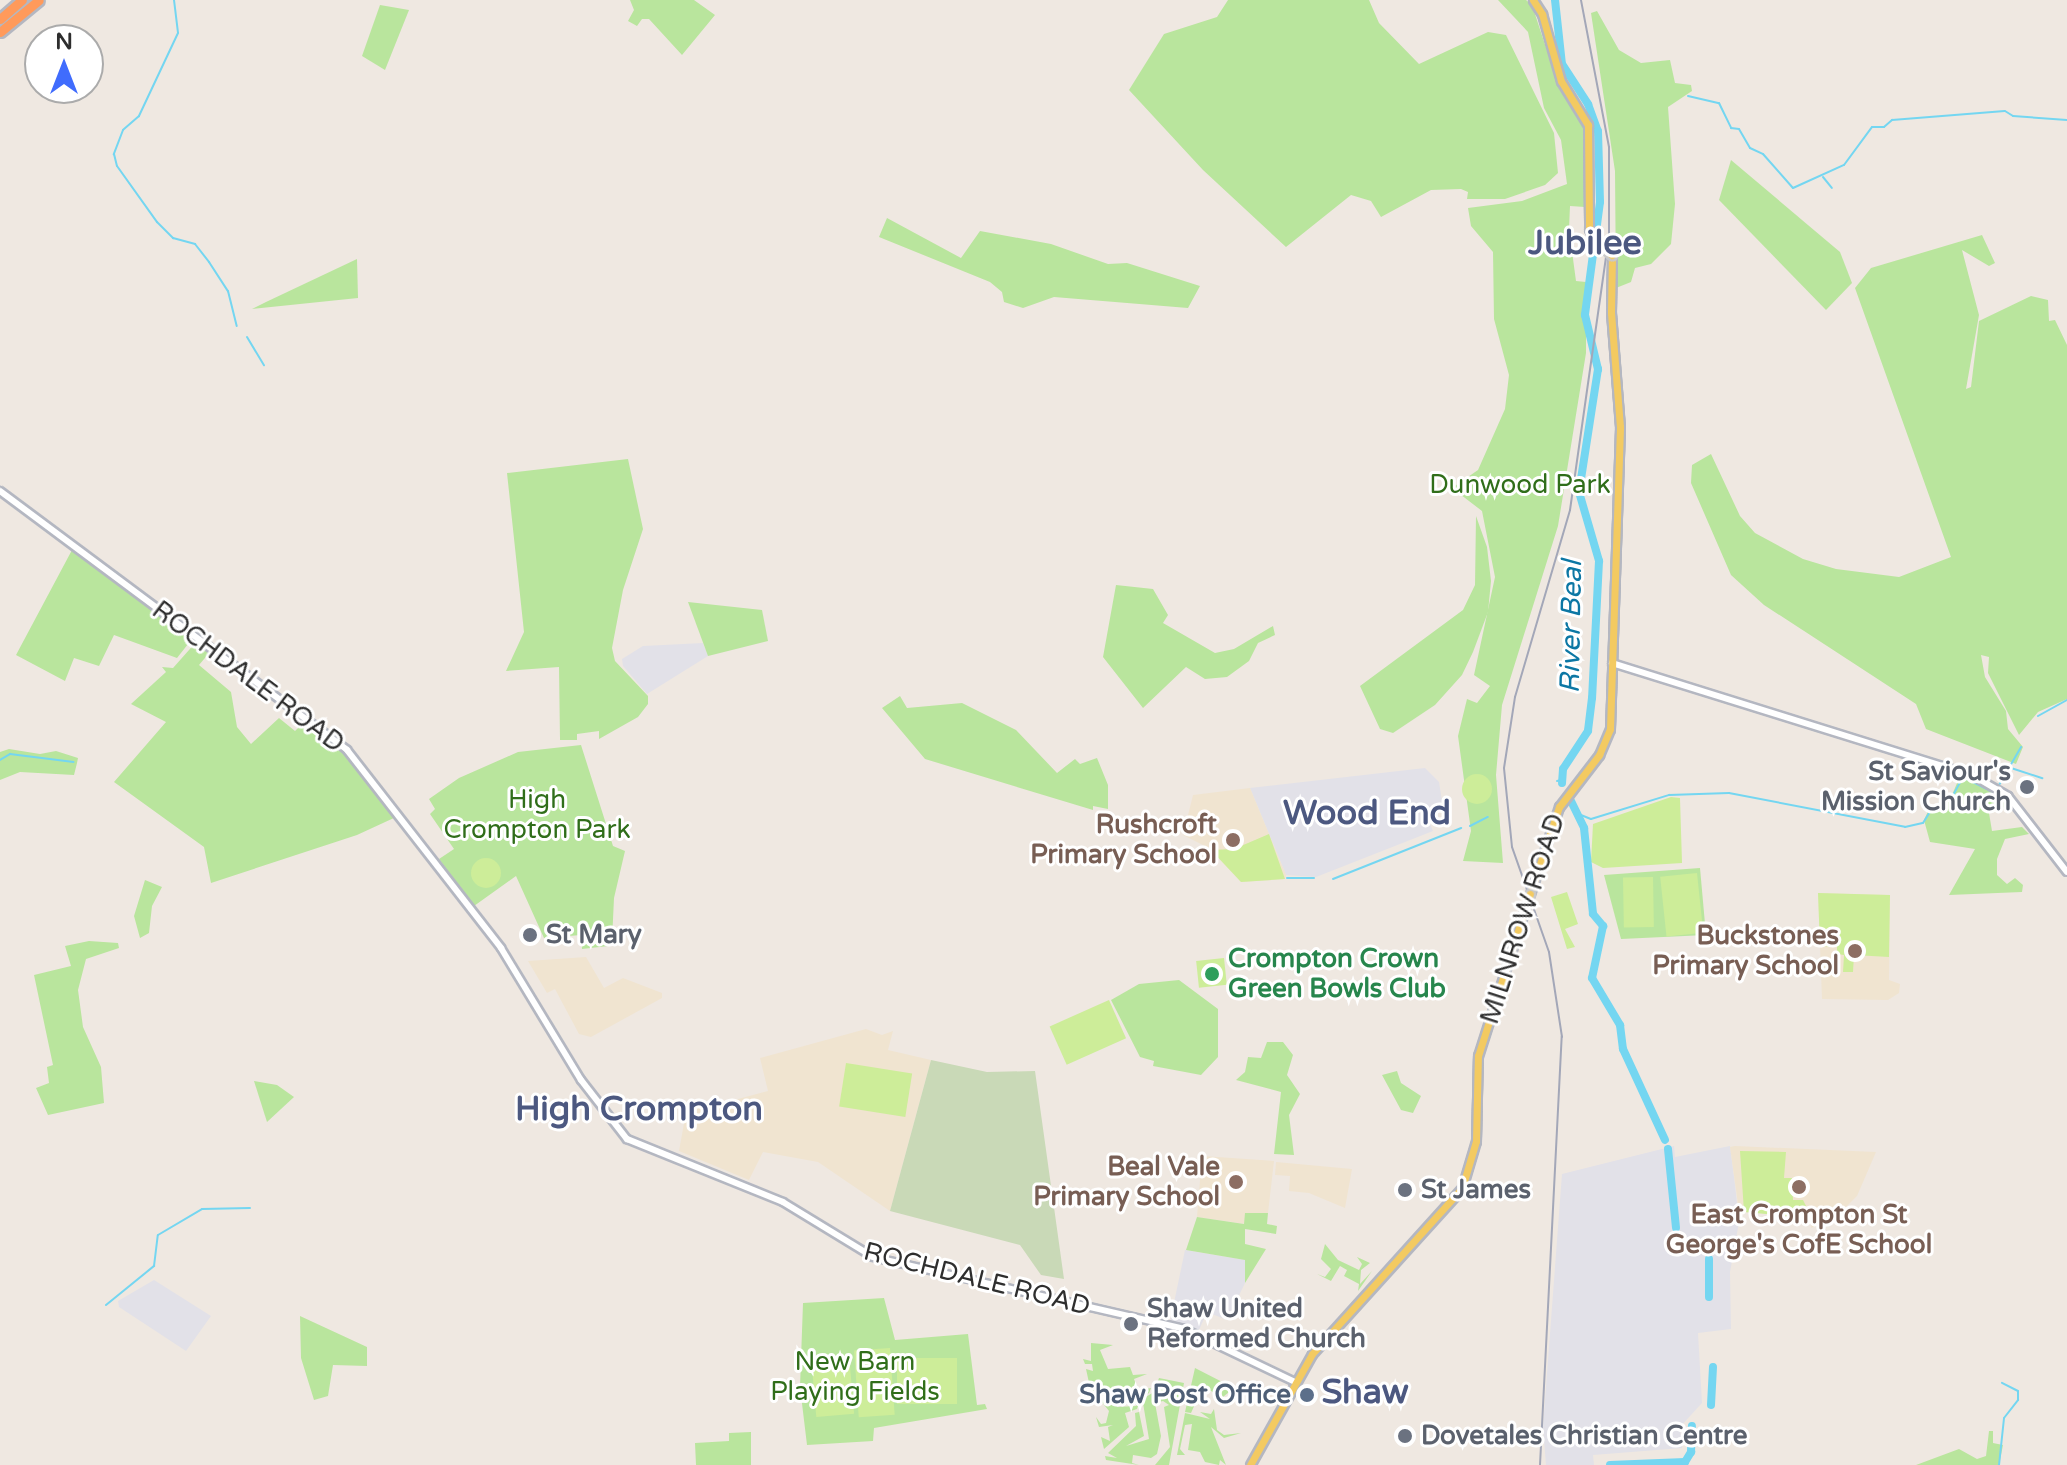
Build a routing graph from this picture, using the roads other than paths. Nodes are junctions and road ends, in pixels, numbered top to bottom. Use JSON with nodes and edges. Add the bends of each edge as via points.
{"nodes":[{"id":1,"x":22,"y":0,"type":"edge"},
{"id":2,"x":39,"y":0,"type":"edge"},
{"id":3,"x":1533,"y":0,"type":"edge"},
{"id":4,"x":0,"y":19,"type":"edge"},
{"id":5,"x":0,"y":32,"type":"edge"},
{"id":6,"x":0,"y":491,"type":"edge"},
{"id":7,"x":1612,"y":663,"type":"junction"},
{"id":8,"x":2067,"y":872,"type":"edge"},
{"id":9,"x":1293,"y":1381,"type":"junction"},
{"id":10,"x":1250,"y":1465,"type":"edge"}],
"edges":[{"from":1,"to":4,"type":"highway"},
{"from":2,"to":5,"type":"highway"},
{"from":3,"to":7,"type":"main road","name":"MILNROW ROAD","bridge":true,"via":[[1561,81],[1588,125],[1589,229],[1612,255],[1620,427]]},
{"from":6,"to":9,"type":"main road","name":"ROCHDALE ROAD","via":[[347,750],[501,948],[581,1080],[627,1139],[772,1197],[873,1257],[1184,1329]]},
{"from":7,"to":8,"type":"main road","via":[[1984,781],[2008,796]]},
{"from":7,"to":9,"type":"main road","name":"MILNROW ROAD","bridge":true,"via":[[1608,737],[1559,807],[1478,1056],[1476,1141],[1462,1188]]},
{"from":9,"to":10,"type":"main road"}]}
